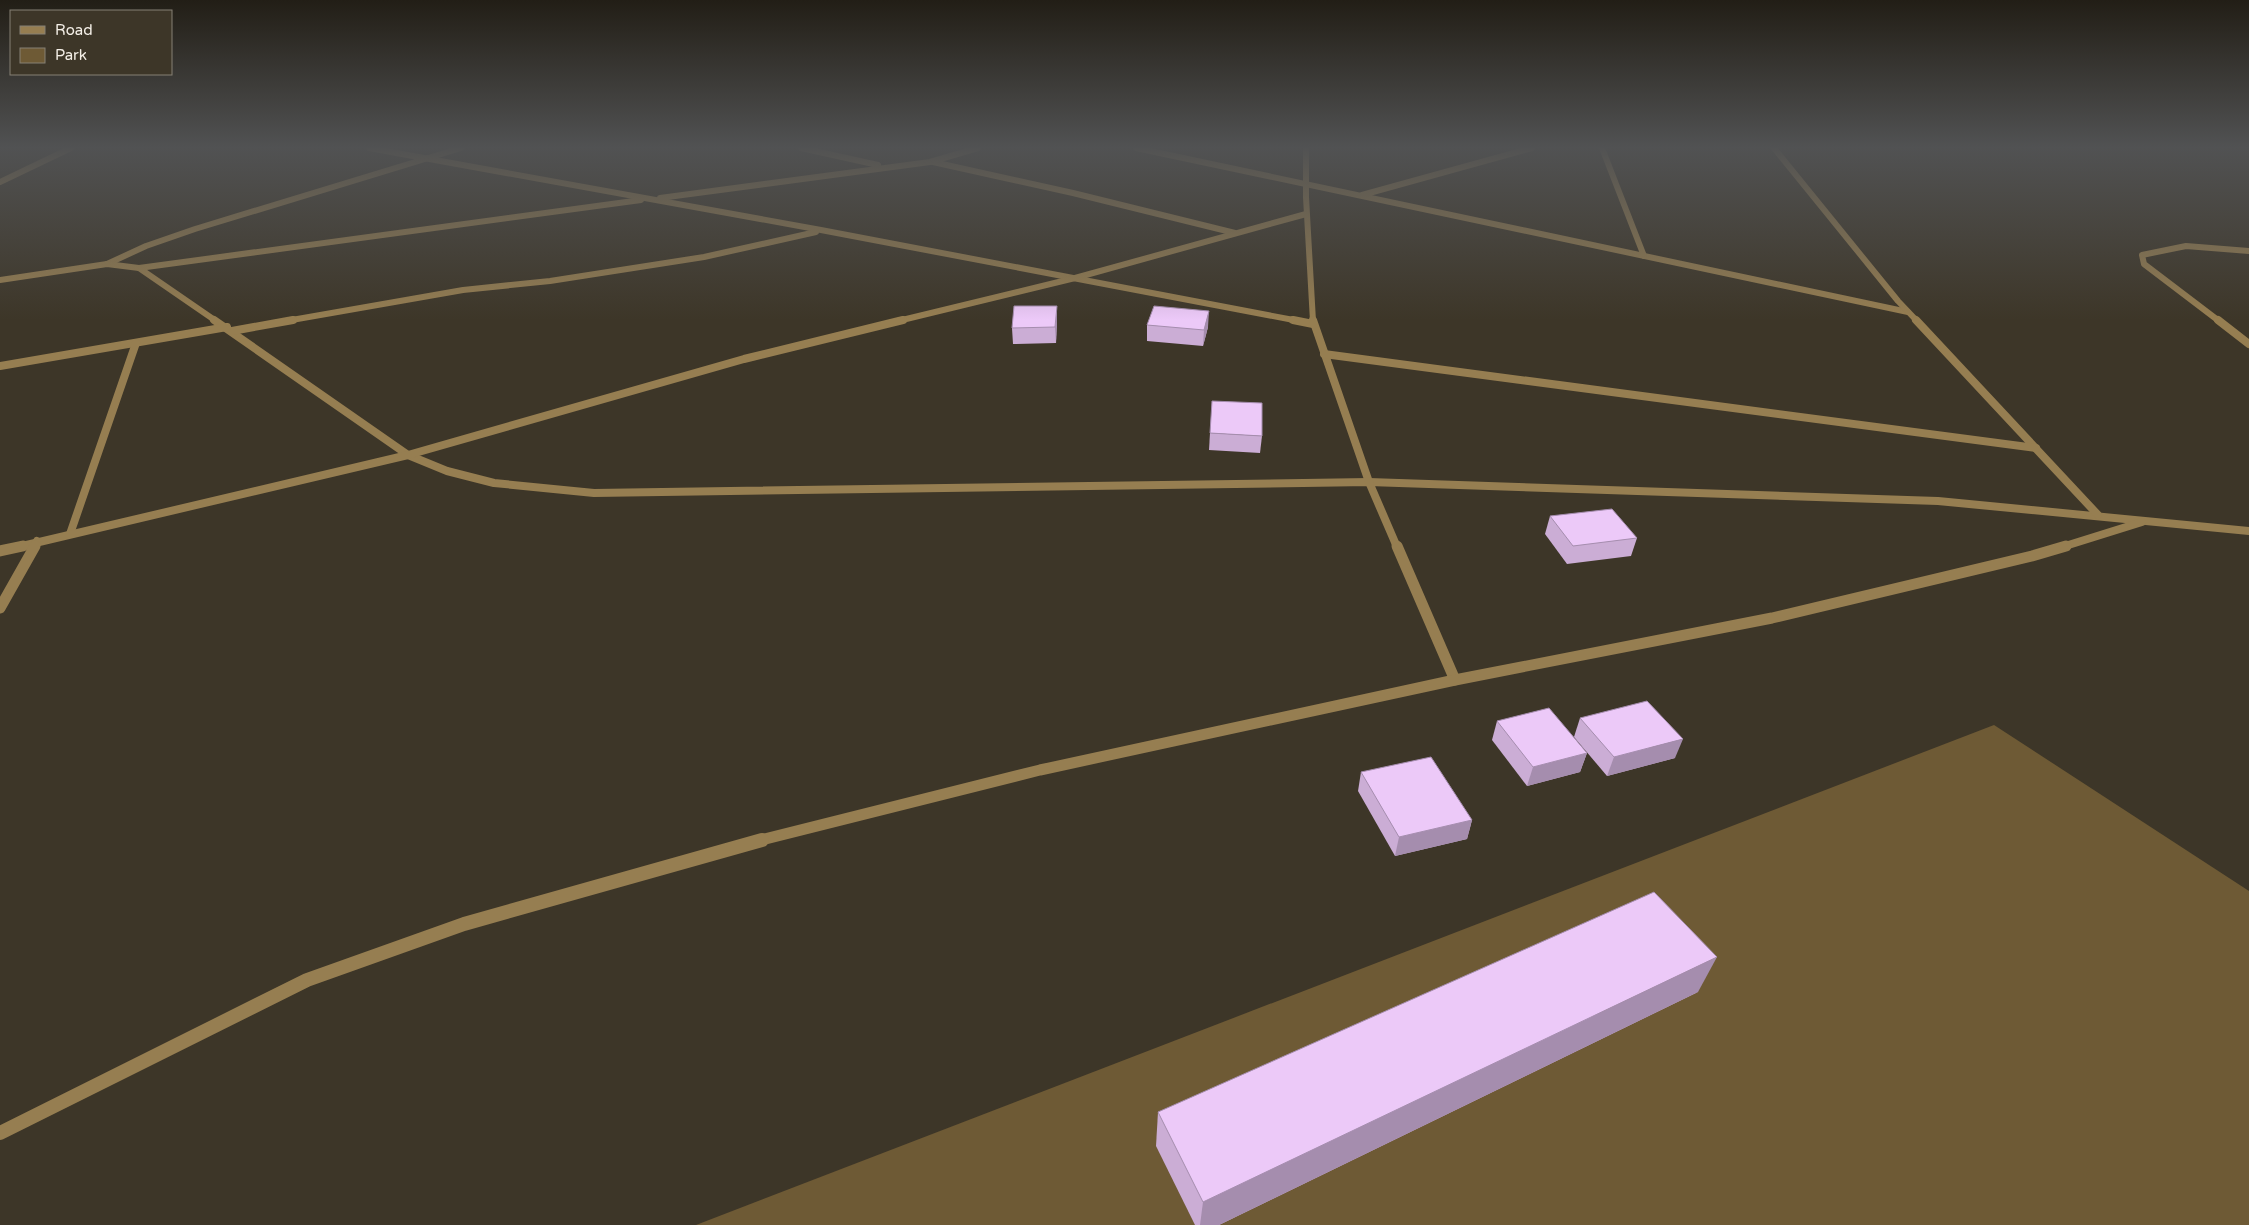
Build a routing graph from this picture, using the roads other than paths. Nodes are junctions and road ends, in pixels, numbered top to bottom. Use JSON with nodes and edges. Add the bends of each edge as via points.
{"nodes":[{"id":1,"x":274,"y":205,"type":"edge"},
{"id":2,"x":604,"y":205,"type":"edge"},
{"id":3,"x":684,"y":205,"type":"edge"},
{"id":4,"x":1122,"y":205,"type":"edge"},
{"id":5,"x":1306,"y":205,"type":"edge"},
{"id":6,"x":1403,"y":205,"type":"edge"},
{"id":7,"x":1624,"y":205,"type":"edge"},
{"id":8,"x":1821,"y":205,"type":"edge"},
{"id":9,"x":1306,"y":214,"type":"junction"},
{"id":10,"x":821,"y":230,"type":"junction"},
{"id":11,"x":1237,"y":234,"type":"junction"},
{"id":12,"x":2249,"y":251,"type":"edge"},
{"id":13,"x":1644,"y":256,"type":"junction"},
{"id":14,"x":107,"y":264,"type":"junction"},
{"id":15,"x":139,"y":268,"type":"junction"},
{"id":16,"x":1075,"y":278,"type":"junction"},
{"id":17,"x":0,"y":280,"type":"edge"},
{"id":18,"x":1908,"y":312,"type":"junction"},
{"id":19,"x":1312,"y":324,"type":"junction"},
{"id":20,"x":230,"y":329,"type":"junction"},
{"id":21,"x":136,"y":343,"type":"junction"},
{"id":22,"x":2249,"y":344,"type":"edge"},
{"id":23,"x":1324,"y":354,"type":"junction"},
{"id":24,"x":0,"y":366,"type":"edge"},
{"id":25,"x":2036,"y":448,"type":"junction"},
{"id":26,"x":408,"y":455,"type":"junction"},
{"id":27,"x":1369,"y":482,"type":"junction"},
{"id":28,"x":2098,"y":515,"type":"junction"},
{"id":29,"x":2148,"y":520,"type":"junction"},
{"id":30,"x":2249,"y":531,"type":"edge"},
{"id":31,"x":70,"y":534,"type":"junction"},
{"id":32,"x":37,"y":541,"type":"junction"},
{"id":33,"x":0,"y":551,"type":"edge"},
{"id":34,"x":0,"y":608,"type":"edge"},
{"id":35,"x":1455,"y":680,"type":"junction"},
{"id":36,"x":0,"y":1133,"type":"edge"}],
"edges":[{"from":1,"to":14,"type":"street","via":[[146,246]]},
{"from":2,"to":15,"type":"street"},
{"from":3,"to":10,"type":"street"},
{"from":4,"to":11,"type":"street"},
{"from":5,"to":9,"type":"street"},
{"from":6,"to":13,"type":"street"},
{"from":7,"to":13,"type":"street"},
{"from":8,"to":18,"type":"street"},
{"from":9,"to":11,"type":"street"},
{"from":9,"to":19,"type":"street"},
{"from":10,"to":16,"type":"street"},
{"from":10,"to":20,"type":"street","via":[[704,256],[550,281],[463,290]]},
{"from":11,"to":16,"type":"street"},
{"from":12,"to":22,"type":"street","via":[[2186,246],[2142,254],[2144,264]]},
{"from":13,"to":18,"type":"street"},
{"from":14,"to":15,"type":"street"},
{"from":14,"to":17,"type":"street"},
{"from":15,"to":20,"type":"street"},
{"from":16,"to":19,"type":"street"},
{"from":16,"to":26,"type":"street","via":[[744,359]]},
{"from":18,"to":25,"type":"street"},
{"from":19,"to":23,"type":"street"},
{"from":20,"to":21,"type":"street"},
{"from":20,"to":26,"type":"street"},
{"from":21,"to":24,"type":"street"},
{"from":21,"to":31,"type":"street"},
{"from":23,"to":25,"type":"street"},
{"from":23,"to":27,"type":"street"},
{"from":25,"to":28,"type":"street"},
{"from":26,"to":27,"type":"street","via":[[447,471],[494,483],[594,493]]},
{"from":26,"to":31,"type":"street"},
{"from":27,"to":28,"type":"street","via":[[1938,501]]},
{"from":27,"to":35,"type":"street"},
{"from":28,"to":29,"type":"street"},
{"from":29,"to":30,"type":"street"},
{"from":29,"to":35,"type":"street","via":[[2032,556],[1772,618]]},
{"from":31,"to":32,"type":"street"},
{"from":32,"to":33,"type":"street"},
{"from":32,"to":34,"type":"street"},
{"from":35,"to":36,"type":"street","via":[[1040,770],[718,851],[464,924],[307,980]]}]}
